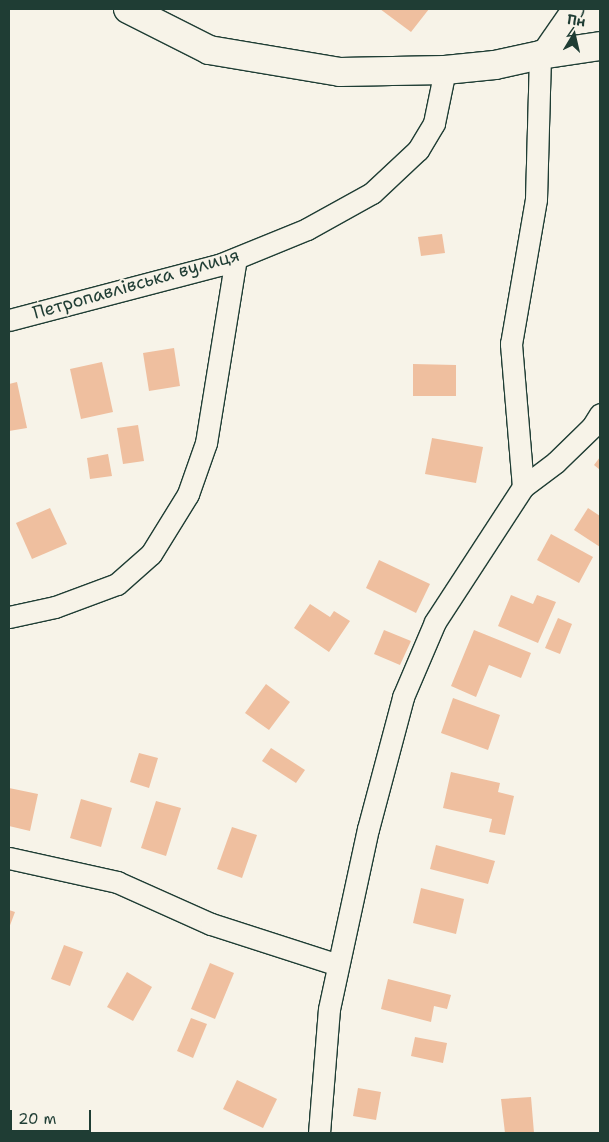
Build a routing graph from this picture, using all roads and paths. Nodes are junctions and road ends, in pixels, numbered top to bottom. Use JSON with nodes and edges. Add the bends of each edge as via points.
{"nodes":[{"id":1,"x":128,"y":9,"type":"edge"},
{"id":2,"x":572,"y":9,"type":"edge"},
{"id":3,"x":600,"y":46,"type":"edge"},
{"id":4,"x":540,"y":55,"type":"junction"},
{"id":5,"x":445,"y":70,"type":"junction"},
{"id":6,"x":236,"y":258,"type":"junction"},
{"id":7,"x":9,"y":320,"type":"edge"},
{"id":8,"x":600,"y":414,"type":"edge"},
{"id":9,"x":523,"y":487,"type":"junction"},
{"id":10,"x":9,"y":617,"type":"edge"},
{"id":11,"x":9,"y":858,"type":"edge"},
{"id":12,"x":338,"y":966,"type":"junction"},
{"id":13,"x":321,"y":1130,"type":"edge"}],
"edges":[{"from":1,"to":5,"type":"street","via":[[209,50],[340,72]]},
{"from":2,"to":4,"type":"street"},
{"from":3,"to":4,"type":"street"},
{"from":4,"to":5,"type":"street","via":[[495,65]]},
{"from":4,"to":9,"type":"street","via":[[536,199],[510,344]]},
{"from":5,"to":6,"type":"street","name":"Петропавлівська вулиця","via":[[434,123],[418,150],[372,193],[307,229]]},
{"from":6,"to":7,"type":"street","name":"Петропавлівська вулиця"},
{"from":6,"to":10,"type":"street","via":[[206,442],[188,494],[151,554],[117,584],[55,607]]},
{"from":8,"to":9,"type":"street","via":[[592,427],[556,462]]},
{"from":9,"to":12,"type":"street","via":[[435,622],[403,697],[368,829]]},
{"from":11,"to":12,"type":"street","via":[[117,882],[211,924]]},
{"from":12,"to":13,"type":"street","via":[[329,1009]]}]}
